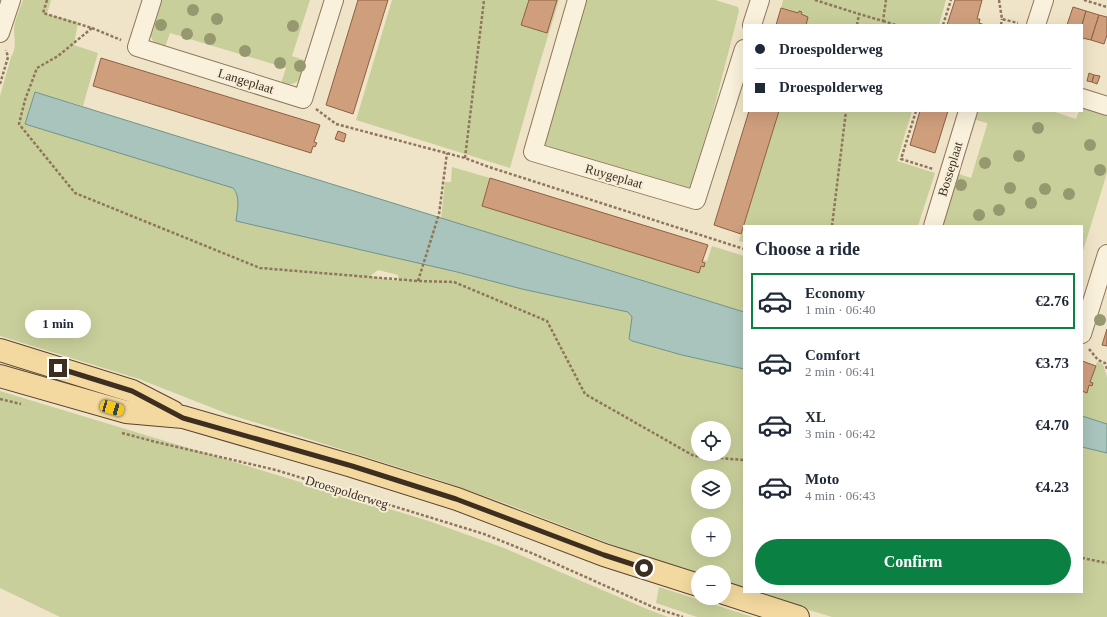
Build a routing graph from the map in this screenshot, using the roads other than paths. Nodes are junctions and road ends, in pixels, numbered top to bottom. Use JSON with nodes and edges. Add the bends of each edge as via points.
{"nodes":[{"id":1,"x":11,"y":0,"type":"edge"},
{"id":2,"x":152,"y":0,"type":"edge"},
{"id":3,"x":334,"y":0,"type":"edge"},
{"id":4,"x":577,"y":0,"type":"edge"},
{"id":5,"x":760,"y":0,"type":"edge"},
{"id":6,"x":1044,"y":0,"type":"edge"},
{"id":7,"x":752,"y":24,"type":"edge"},
{"id":8,"x":1036,"y":24,"type":"edge"},
{"id":9,"x":0,"y":32,"type":"edge"},
{"id":10,"x":743,"y":52,"type":"edge"},
{"id":11,"x":1083,"y":98,"type":"edge"},
{"id":12,"x":1107,"y":106,"type":"edge"},
{"id":13,"x":968,"y":112,"type":"edge"},
{"id":14,"x":932,"y":225,"type":"edge"},
{"id":15,"x":1107,"y":254,"type":"edge"},
{"id":16,"x":1084,"y":339,"type":"edge"},
{"id":17,"x":0,"y":350,"type":"edge"},
{"id":18,"x":0,"y":376,"type":"edge"},
{"id":19,"x":183,"y":418,"type":"junction"},
{"id":20,"x":691,"y":583,"type":"edge"},
{"id":21,"x":731,"y":596,"type":"edge"},
{"id":22,"x":798,"y":617,"type":"edge"}],
"edges":[{"from":1,"to":9,"type":"street"},
{"from":2,"to":3,"type":"street","name":"Langeplaat","via":[[137,47],[303,99]]},
{"from":4,"to":10,"type":"street","name":"Ruygeplaat","via":[[533,152],[696,200]]},
{"from":5,"to":7,"type":"street"},
{"from":6,"to":8,"type":"street"},
{"from":11,"to":12,"type":"street"},
{"from":13,"to":14,"type":"street","name":"Bosseplaat"},
{"from":15,"to":16,"type":"street"},
{"from":17,"to":19,"type":"main road","name":"Droespolderweg","via":[[132,391]]},
{"from":18,"to":19,"type":"main road","name":"Droespolderweg","via":[[126,412]]},
{"from":19,"to":20,"type":"main road","name":"Droespolderweg","via":[[352,466],[456,499],[604,555]]},
{"from":21,"to":22,"type":"main road"}]}
